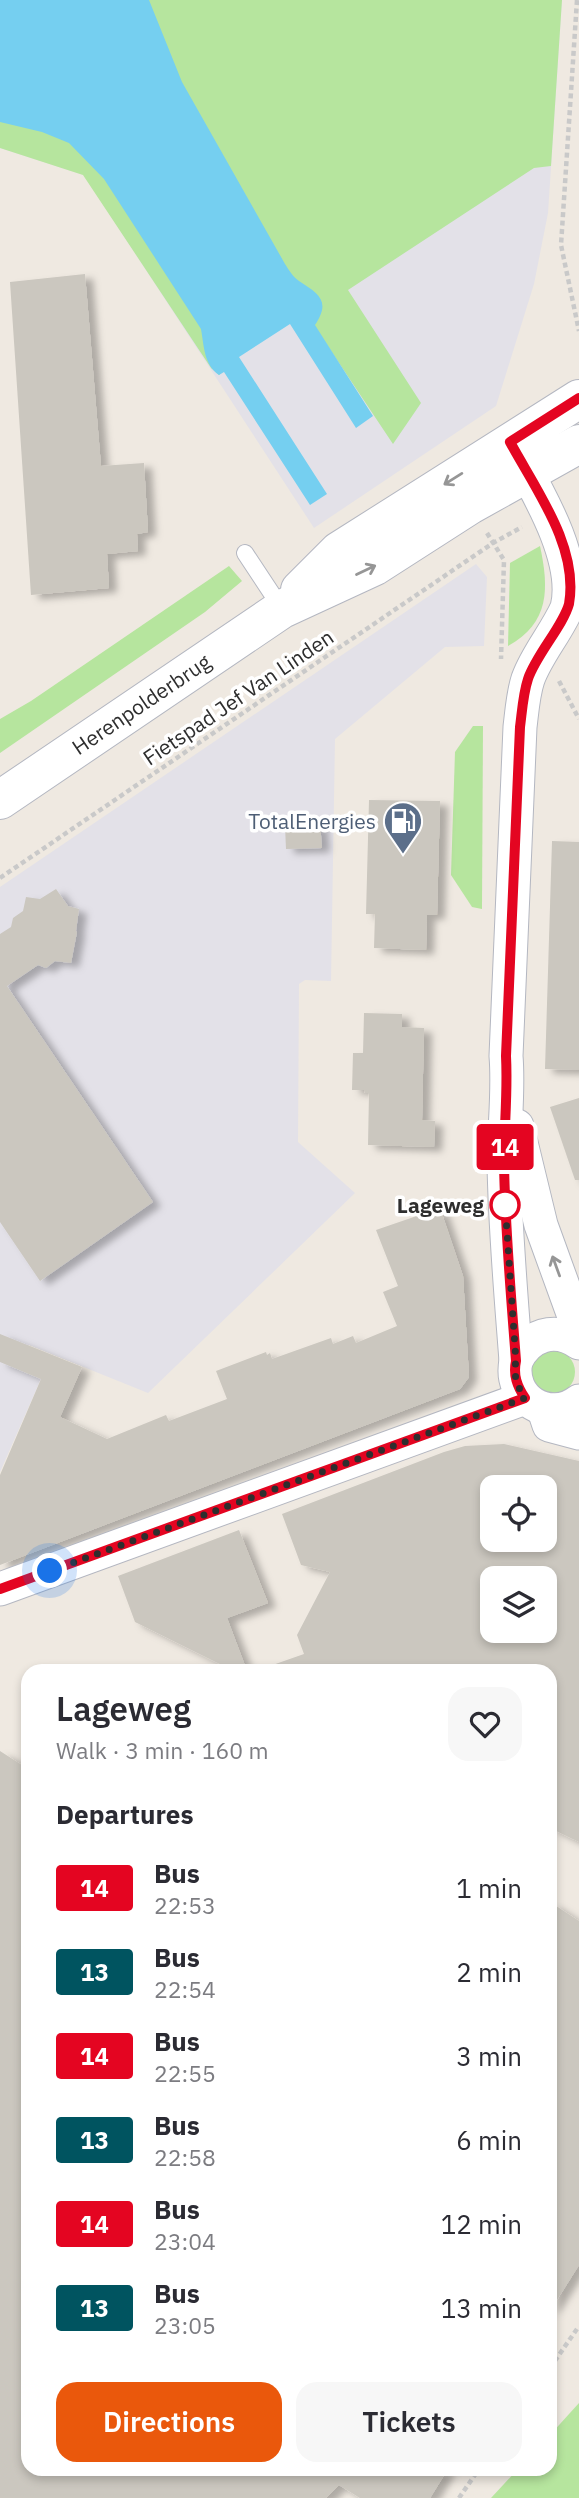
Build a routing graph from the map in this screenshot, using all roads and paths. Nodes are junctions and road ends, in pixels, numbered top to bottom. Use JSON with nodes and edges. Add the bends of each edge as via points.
{"nodes":[{"id":1,"x":577,"y":0,"type":"edge"},
{"id":2,"x":579,"y":331,"type":"edge"},
{"id":3,"x":579,"y":398,"type":"edge"},
{"id":4,"x":579,"y":444,"type":"edge"},
{"id":5,"x":519,"y":458,"type":"junction"},
{"id":6,"x":494,"y":543,"type":"dead end"},
{"id":7,"x":245,"y":553,"type":"dead end"},
{"id":8,"x":282,"y":609,"type":"junction"},
{"id":9,"x":0,"y":800,"type":"edge"},
{"id":10,"x":0,"y":878,"type":"edge"},
{"id":11,"x":508,"y":1090,"type":"junction"},
{"id":12,"x":579,"y":1330,"type":"edge"},
{"id":13,"x":579,"y":1343,"type":"edge"},
{"id":14,"x":516,"y":1361,"type":"junction"},
{"id":15,"x":579,"y":1401,"type":"edge"},
{"id":16,"x":535,"y":1404,"type":"junction"},
{"id":17,"x":579,"y":1433,"type":"edge"},
{"id":18,"x":0,"y":1590,"type":"edge"},
{"id":19,"x":579,"y":2326,"type":"edge"},
{"id":20,"x":557,"y":2358,"type":"edge"},
{"id":21,"x":474,"y":2476,"type":"edge"},
{"id":22,"x":459,"y":2498,"type":"edge"}],
"edges":[{"from":1,"to":2,"type":"path","via":[[561,245]]},
{"from":3,"to":5,"type":"street"},
{"from":4,"to":5,"type":"street"},
{"from":5,"to":8,"type":"street","name":"Herenpolderbrug","via":[[470,505],[375,566]]},
{"from":5,"to":11,"type":"street","via":[[565,540],[571,585],[568,606],[528,680],[520,727]]},
{"from":6,"to":10,"type":"path","name":"Fietspad Jef Van Linden"},
{"from":7,"to":8,"type":"lane"},
{"from":8,"to":9,"type":"street","name":"Herenpolderbrug"},
{"from":12,"to":11,"type":"street","one_way":true,"via":[[541,1224]]},
{"from":11,"to":14,"type":"street","via":[[504,1159]]},
{"from":13,"to":14,"type":"street","via":[[559,1334],[538,1336]]},
{"from":14,"to":16,"type":"street","via":[[518,1387]]},
{"from":15,"to":16,"type":"street","via":[[564,1409]]},
{"from":16,"to":17,"type":"street","via":[[549,1425]]},
{"from":16,"to":18,"type":"street"},
{"from":19,"to":20,"type":"path"},
{"from":21,"to":22,"type":"path"}]}
